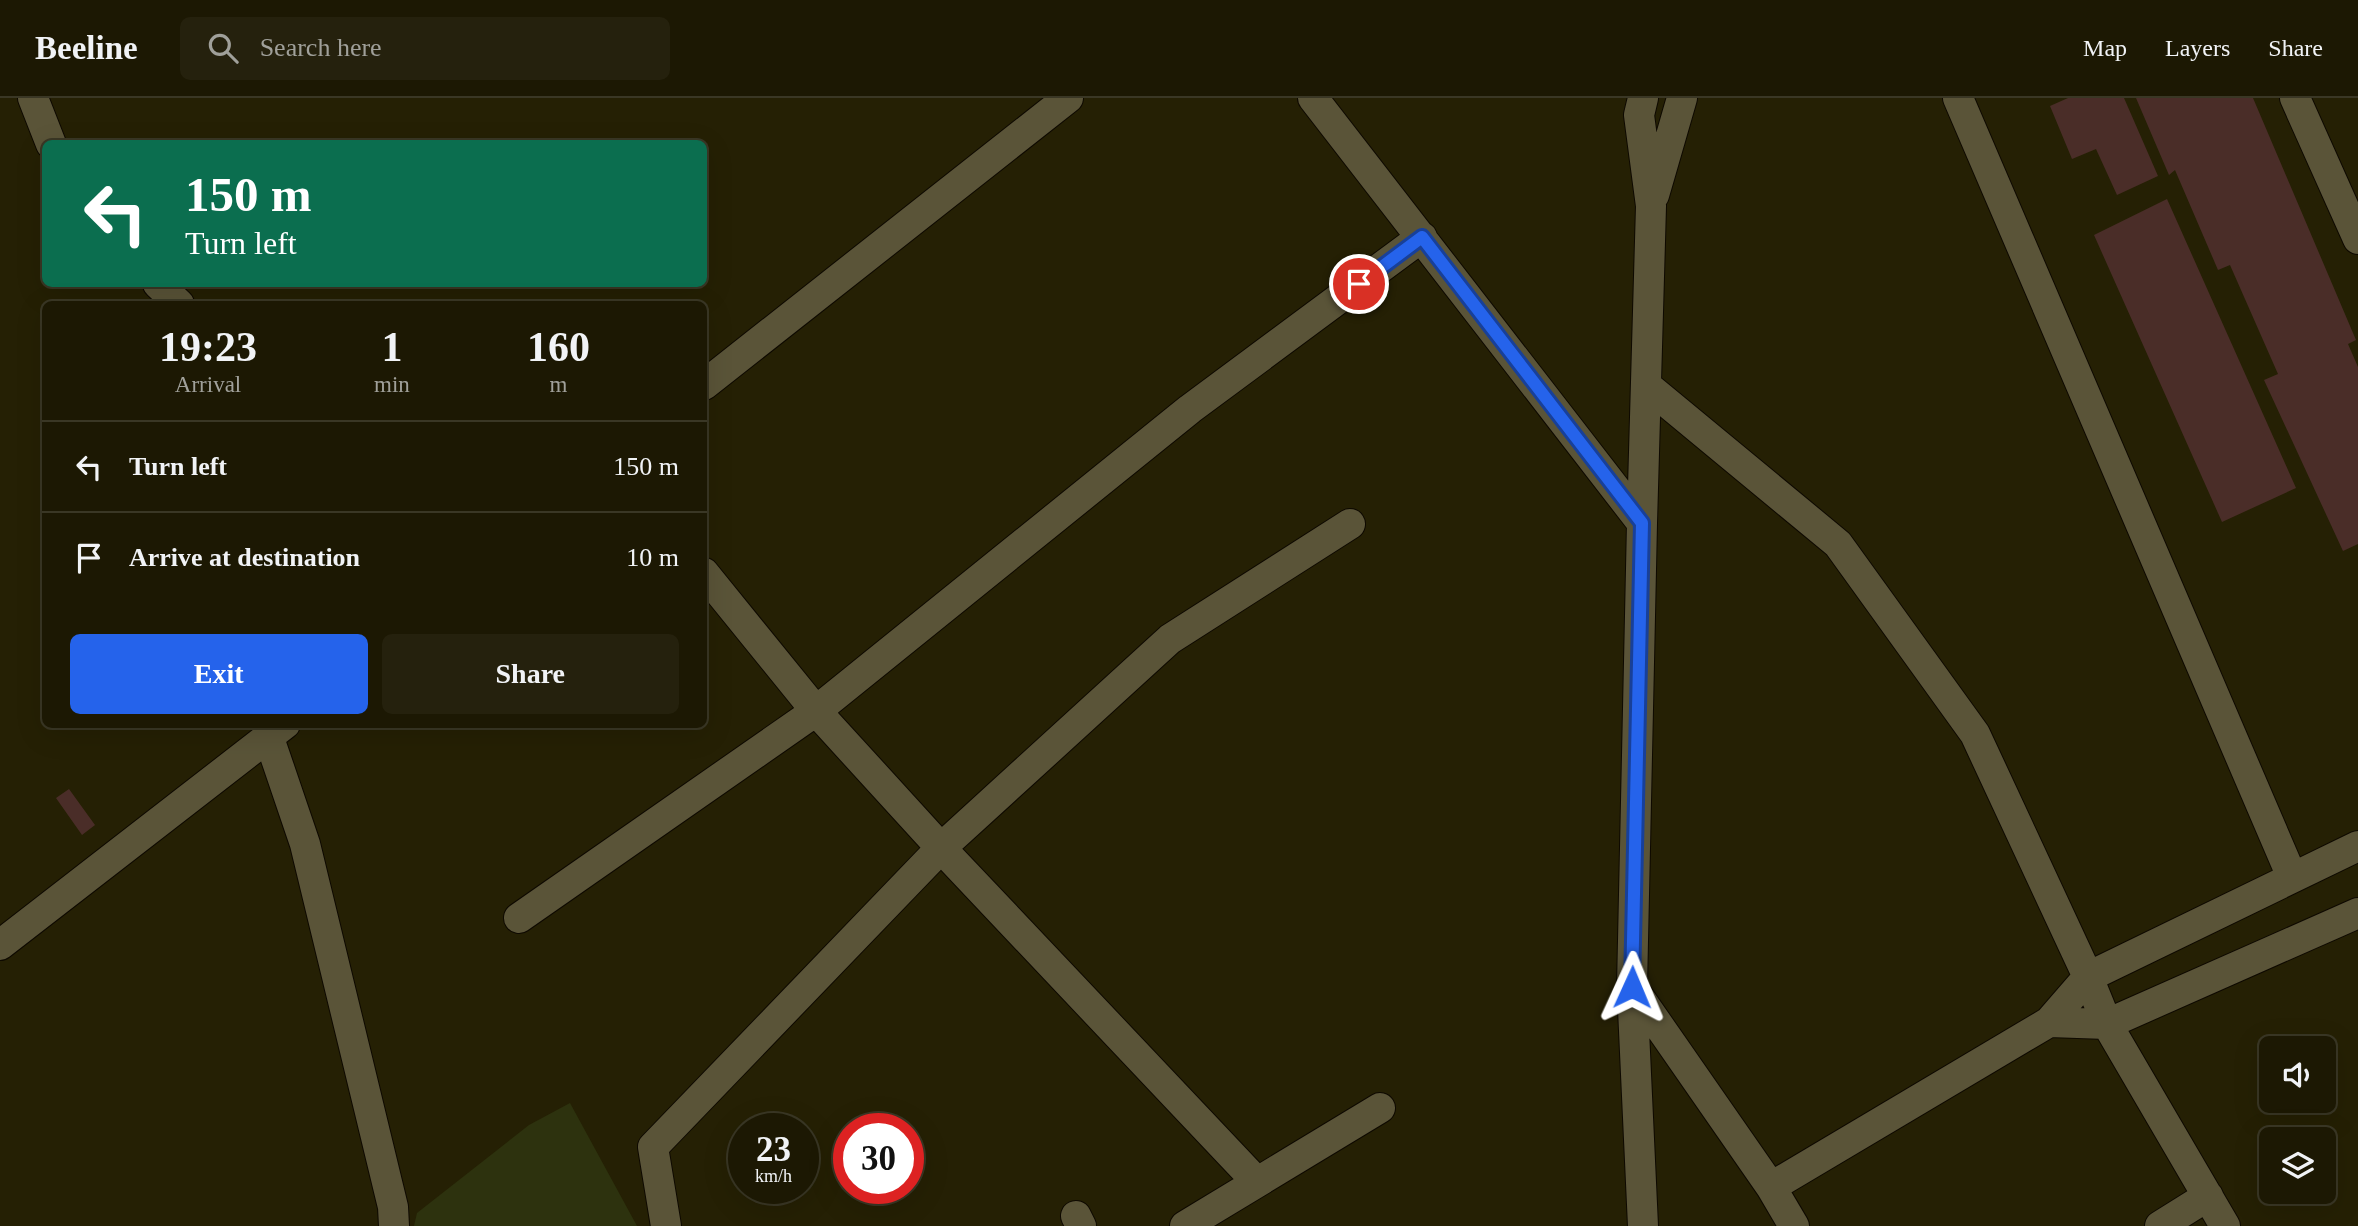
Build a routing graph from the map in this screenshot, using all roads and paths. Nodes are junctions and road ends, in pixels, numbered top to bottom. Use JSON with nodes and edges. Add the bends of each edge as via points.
{"nodes":[{"id":1,"x":33,"y":98,"type":"edge"},
{"id":2,"x":1068,"y":98,"type":"edge"},
{"id":3,"x":1313,"y":98,"type":"edge"},
{"id":4,"x":1643,"y":98,"type":"edge"},
{"id":5,"x":1682,"y":98,"type":"edge"},
{"id":6,"x":1958,"y":98,"type":"edge"},
{"id":7,"x":2295,"y":98,"type":"edge"},
{"id":8,"x":49,"y":140,"type":"edge"},
{"id":9,"x":1651,"y":206,"type":"junction"},
{"id":10,"x":1422,"y":237,"type":"junction"},
{"id":11,"x":2358,"y":239,"type":"edge"},
{"id":12,"x":161,"y":287,"type":"edge"},
{"id":13,"x":176,"y":301,"type":"edge"},
{"id":14,"x":707,"y":383,"type":"edge"},
{"id":15,"x":1647,"y":386,"type":"junction"},
{"id":16,"x":1642,"y":523,"type":"junction"},
{"id":17,"x":1350,"y":524,"type":"dead end"},
{"id":18,"x":707,"y":577,"type":"edge"},
{"id":19,"x":816,"y":711,"type":"junction"},
{"id":20,"x":277,"y":732,"type":"edge"},
{"id":21,"x":2358,"y":846,"type":"edge"},
{"id":22,"x":941,"y":848,"type":"junction"},
{"id":23,"x":2292,"y":877,"type":"junction"},
{"id":24,"x":2358,"y":913,"type":"edge"},
{"id":25,"x":519,"y":918,"type":"dead end"},
{"id":26,"x":0,"y":945,"type":"edge"},
{"id":27,"x":2088,"y":977,"type":"junction"},
{"id":28,"x":1632,"y":987,"type":"junction"},
{"id":29,"x":2049,"y":1023,"type":"junction"},
{"id":30,"x":2107,"y":1024,"type":"junction"},
{"id":31,"x":1380,"y":1108,"type":"dead end"},
{"id":32,"x":1257,"y":1182,"type":"junction"},
{"id":33,"x":1771,"y":1187,"type":"junction"},
{"id":34,"x":2208,"y":1196,"type":"junction"},
{"id":35,"x":394,"y":1226,"type":"edge"},
{"id":36,"x":666,"y":1226,"type":"edge"},
{"id":37,"x":1185,"y":1226,"type":"edge"},
{"id":38,"x":1643,"y":1226,"type":"edge"},
{"id":39,"x":1794,"y":1226,"type":"edge"},
{"id":40,"x":2161,"y":1226,"type":"edge"},
{"id":41,"x":2225,"y":1226,"type":"edge"}],
"edges":[{"from":1,"to":8,"type":"street"},
{"from":2,"to":14,"type":"street"},
{"from":3,"to":10,"type":"street"},
{"from":4,"to":9,"type":"street","via":[[1639,115]]},
{"from":5,"to":9,"type":"street"},
{"from":6,"to":23,"type":"street"},
{"from":7,"to":11,"type":"street"},
{"from":9,"to":15,"type":"street"},
{"from":10,"to":16,"type":"street"},
{"from":10,"to":19,"type":"street","via":[[1190,409]]},
{"from":12,"to":13,"type":"street"},
{"from":15,"to":16,"type":"street"},
{"from":15,"to":27,"type":"street","via":[[1838,544],[1975,734]]},
{"from":16,"to":28,"type":"street"},
{"from":17,"to":22,"type":"street","via":[[1170,639]]},
{"from":18,"to":19,"type":"street"},
{"from":19,"to":22,"type":"street"},
{"from":19,"to":25,"type":"street"},
{"from":20,"to":26,"type":"street"},
{"from":20,"to":35,"type":"street"},
{"from":21,"to":23,"type":"street"},
{"from":22,"to":32,"type":"street"},
{"from":22,"to":36,"type":"street","via":[[653,1147]]},
{"from":23,"to":27,"type":"street"},
{"from":24,"to":30,"type":"street"},
{"from":27,"to":29,"type":"street"},
{"from":27,"to":30,"type":"street"},
{"from":28,"to":33,"type":"street"},
{"from":28,"to":38,"type":"street"},
{"from":29,"to":30,"type":"street"},
{"from":29,"to":33,"type":"street"},
{"from":30,"to":34,"type":"street"},
{"from":31,"to":32,"type":"street"},
{"from":32,"to":37,"type":"street"},
{"from":33,"to":39,"type":"street"},
{"from":34,"to":40,"type":"street"},
{"from":34,"to":41,"type":"street"}]}
